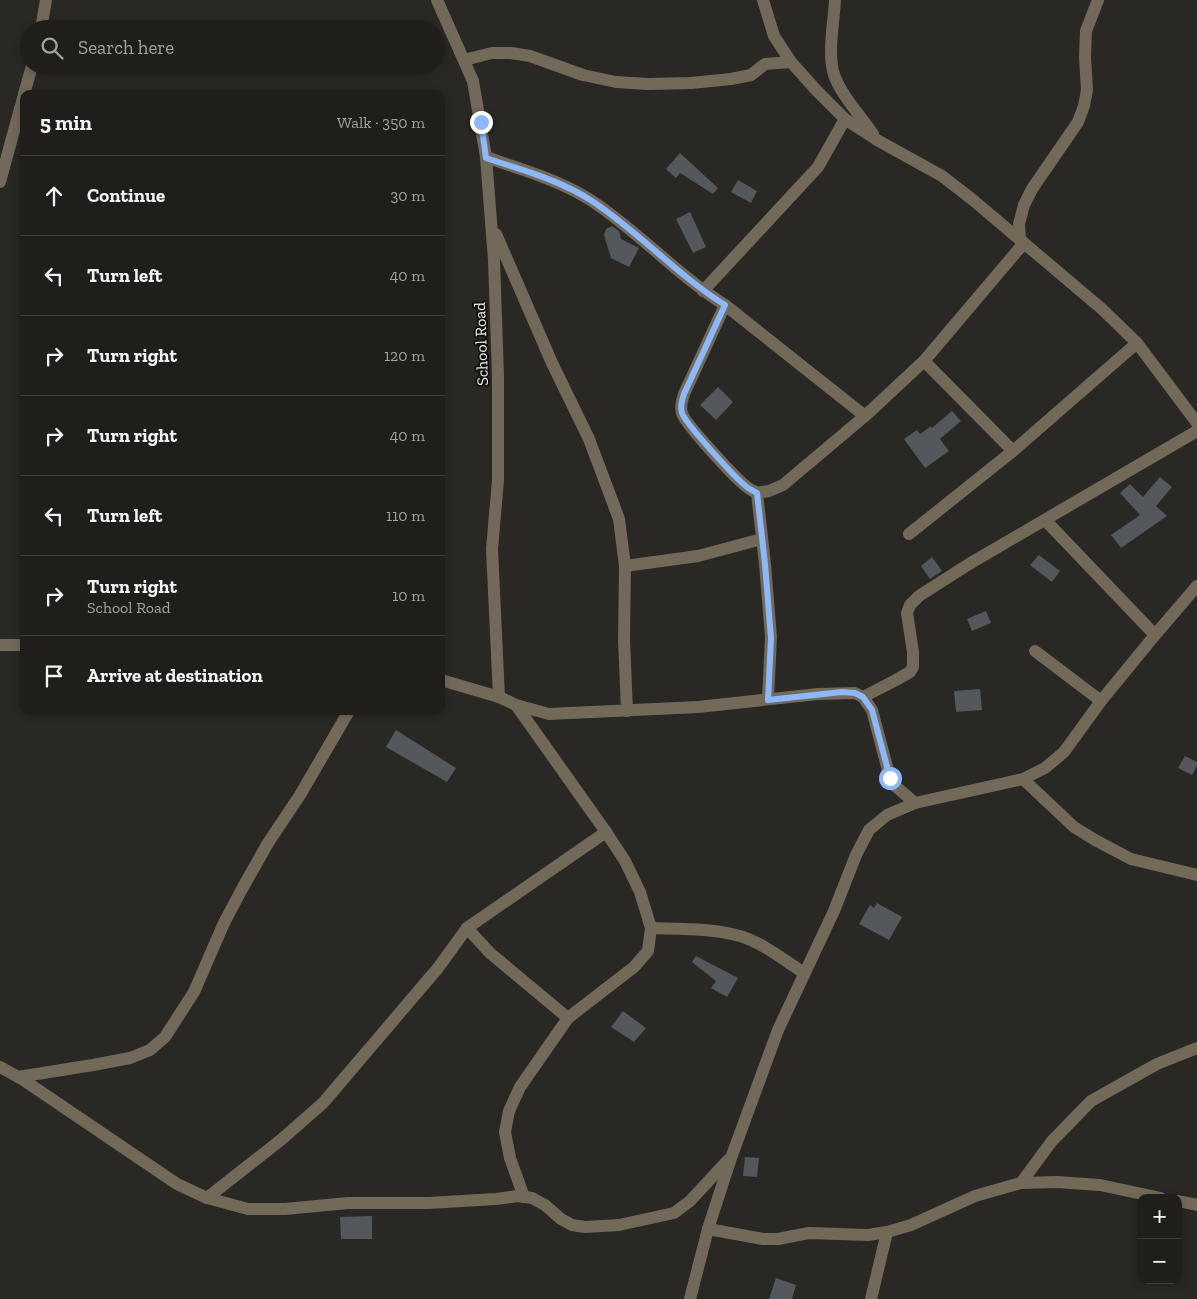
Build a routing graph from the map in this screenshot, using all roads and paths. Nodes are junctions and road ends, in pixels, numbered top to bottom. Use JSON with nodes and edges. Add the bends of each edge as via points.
{"nodes":[{"id":1,"x":46,"y":0,"type":"edge"},
{"id":2,"x":436,"y":0,"type":"edge"},
{"id":3,"x":763,"y":0,"type":"edge"},
{"id":4,"x":835,"y":0,"type":"edge"},
{"id":5,"x":1098,"y":0,"type":"edge"},
{"id":6,"x":43,"y":20,"type":"edge"},
{"id":7,"x":464,"y":60,"type":"junction"},
{"id":8,"x":792,"y":62,"type":"junction"},
{"id":9,"x":29,"y":75,"type":"edge"},
{"id":10,"x":25,"y":90,"type":"edge"},
{"id":11,"x":20,"y":109,"type":"edge"},
{"id":12,"x":845,"y":120,"type":"junction"},
{"id":13,"x":877,"y":140,"type":"junction"},
{"id":14,"x":486,"y":158,"type":"junction"},
{"id":15,"x":0,"y":182,"type":"edge"},
{"id":16,"x":491,"y":222,"type":"junction"},
{"id":17,"x":1022,"y":242,"type":"junction"},
{"id":18,"x":704,"y":291,"type":"junction"},
{"id":19,"x":725,"y":305,"type":"junction"},
{"id":20,"x":1137,"y":343,"type":"junction"},
{"id":21,"x":924,"y":361,"type":"junction"},
{"id":22,"x":865,"y":416,"type":"junction"},
{"id":23,"x":1197,"y":423,"type":"edge"},
{"id":24,"x":1197,"y":431,"type":"edge"},
{"id":25,"x":1013,"y":451,"type":"junction"},
{"id":26,"x":757,"y":493,"type":"junction"},
{"id":27,"x":1046,"y":520,"type":"junction"},
{"id":28,"x":908,"y":534,"type":"dead end"},
{"id":29,"x":762,"y":539,"type":"junction"},
{"id":30,"x":625,"y":566,"type":"junction"},
{"id":31,"x":1197,"y":586,"type":"edge"},
{"id":32,"x":1154,"y":635,"type":"junction"},
{"id":33,"x":0,"y":645,"type":"edge"},
{"id":34,"x":20,"y":645,"type":"edge"},
{"id":35,"x":1035,"y":651,"type":"dead end"},
{"id":36,"x":445,"y":681,"type":"edge"},
{"id":37,"x":499,"y":696,"type":"junction"},
{"id":38,"x":863,"y":697,"type":"junction"},
{"id":39,"x":768,"y":700,"type":"junction"},
{"id":40,"x":1101,"y":701,"type":"junction"},
{"id":41,"x":516,"y":705,"type":"junction"},
{"id":42,"x":627,"y":711,"type":"junction"},
{"id":43,"x":347,"y":715,"type":"edge"},
{"id":44,"x":1023,"y":779,"type":"junction"},
{"id":45,"x":915,"y":803,"type":"junction"},
{"id":46,"x":606,"y":832,"type":"junction"},
{"id":47,"x":1197,"y":875,"type":"edge"},
{"id":48,"x":467,"y":928,"type":"junction"},
{"id":49,"x":650,"y":928,"type":"junction"},
{"id":50,"x":804,"y":973,"type":"junction"},
{"id":51,"x":568,"y":1018,"type":"junction"},
{"id":52,"x":1197,"y":1048,"type":"edge"},
{"id":53,"x":0,"y":1067,"type":"edge"},
{"id":54,"x":18,"y":1077,"type":"junction"},
{"id":55,"x":730,"y":1158,"type":"junction"},
{"id":56,"x":1021,"y":1183,"type":"junction"},
{"id":57,"x":1142,"y":1194,"type":"edge"},
{"id":58,"x":524,"y":1197,"type":"junction"},
{"id":59,"x":207,"y":1198,"type":"junction"},
{"id":60,"x":1182,"y":1202,"type":"edge"},
{"id":61,"x":1197,"y":1205,"type":"edge"},
{"id":62,"x":708,"y":1229,"type":"junction"},
{"id":63,"x":887,"y":1232,"type":"junction"},
{"id":64,"x":690,"y":1299,"type":"edge"},
{"id":65,"x":871,"y":1299,"type":"edge"}],
"edges":[{"from":1,"to":6,"type":"street"},
{"from":2,"to":7,"type":"street","name":"School Road"},
{"from":3,"to":8,"type":"street","via":[[774,36]]},
{"from":4,"to":13,"type":"street","via":[[833,71],[839,86]]},
{"from":5,"to":17,"type":"street","via":[[1086,32],[1087,90],[1084,106],[1078,122],[1024,205],[1020,224]]},
{"from":7,"to":8,"type":"street","via":[[492,53],[511,53],[530,56],[583,75],[648,84],[731,79],[752,75],[765,64]]},
{"from":7,"to":14,"type":"street","name":"School Road","via":[[473,82]]},
{"from":8,"to":12,"type":"street"},
{"from":9,"to":10,"type":"street"},
{"from":11,"to":15,"type":"street"},
{"from":12,"to":13,"type":"street"},
{"from":12,"to":18,"type":"street","via":[[818,167]]},
{"from":13,"to":17,"type":"street","via":[[942,176]]},
{"from":14,"to":16,"type":"street","name":"School Road"},
{"from":14,"to":18,"type":"street","via":[[556,181],[592,200]]},
{"from":16,"to":30,"type":"street","via":[[589,439],[619,519]]},
{"from":16,"to":37,"type":"street","name":"School Road","via":[[498,377],[498,480],[492,550]]},
{"from":17,"to":20,"type":"street"},
{"from":17,"to":21,"type":"street"},
{"from":18,"to":19,"type":"street"},
{"from":19,"to":22,"type":"street"},
{"from":19,"to":26,"type":"street","via":[[684,394],[681,413],[716,456],[746,487]]},
{"from":20,"to":23,"type":"street"},
{"from":20,"to":25,"type":"street"},
{"from":21,"to":22,"type":"street"},
{"from":21,"to":25,"type":"street"},
{"from":22,"to":26,"type":"street","via":[[783,485]]},
{"from":24,"to":27,"type":"street"},
{"from":25,"to":28,"type":"street"},
{"from":26,"to":29,"type":"street"},
{"from":27,"to":32,"type":"street"},
{"from":27,"to":38,"type":"street","via":[[969,564],[910,605],[907,613],[913,667],[910,672]]},
{"from":29,"to":30,"type":"street","via":[[698,556]]},
{"from":29,"to":39,"type":"street","via":[[771,638]]},
{"from":30,"to":42,"type":"street"},
{"from":31,"to":32,"type":"street"},
{"from":32,"to":40,"type":"street"},
{"from":33,"to":34,"type":"street"},
{"from":35,"to":40,"type":"street"},
{"from":36,"to":37,"type":"street"},
{"from":37,"to":41,"type":"street"},
{"from":38,"to":39,"type":"street","via":[[842,692]]},
{"from":38,"to":45,"type":"street","via":[[872,710],[890,778]]},
{"from":39,"to":42,"type":"street"},
{"from":40,"to":44,"type":"street","via":[[1064,752],[1045,768]]},
{"from":41,"to":42,"type":"street","via":[[549,714]]},
{"from":41,"to":46,"type":"street"},
{"from":43,"to":54,"type":"street","via":[[242,889],[194,992],[165,1037],[150,1050],[130,1058]]},
{"from":44,"to":45,"type":"street"},
{"from":44,"to":47,"type":"street","via":[[1074,827],[1095,840],[1131,859]]},
{"from":45,"to":50,"type":"street","via":[[887,815],[869,830]]},
{"from":46,"to":48,"type":"street"},
{"from":46,"to":49,"type":"street","via":[[640,892]]},
{"from":48,"to":51,"type":"street","via":[[490,953]]},
{"from":48,"to":59,"type":"street","via":[[438,968],[323,1103]]},
{"from":49,"to":50,"type":"street","via":[[741,936]]},
{"from":49,"to":51,"type":"street","via":[[648,951],[634,967]]},
{"from":50,"to":55,"type":"street","via":[[778,1030]]},
{"from":51,"to":58,"type":"street","via":[[520,1086],[509,1111],[505,1132]]},
{"from":52,"to":56,"type":"street","via":[[1158,1064],[1091,1100],[1052,1141]]},
{"from":53,"to":54,"type":"street"},
{"from":54,"to":59,"type":"street","via":[[177,1184]]},
{"from":55,"to":58,"type":"street","via":[[690,1201],[674,1213],[619,1225],[585,1227],[572,1224],[560,1219],[545,1205]]},
{"from":55,"to":62,"type":"street"},
{"from":56,"to":57,"type":"street","via":[[1100,1185]]},
{"from":56,"to":63,"type":"street","via":[[975,1196]]},
{"from":58,"to":59,"type":"street","via":[[428,1203],[348,1203],[284,1209],[248,1209]]},
{"from":60,"to":61,"type":"street"},
{"from":62,"to":63,"type":"street","via":[[778,1239],[809,1233],[868,1235]]},
{"from":62,"to":64,"type":"street"},
{"from":63,"to":65,"type":"street"}]}
